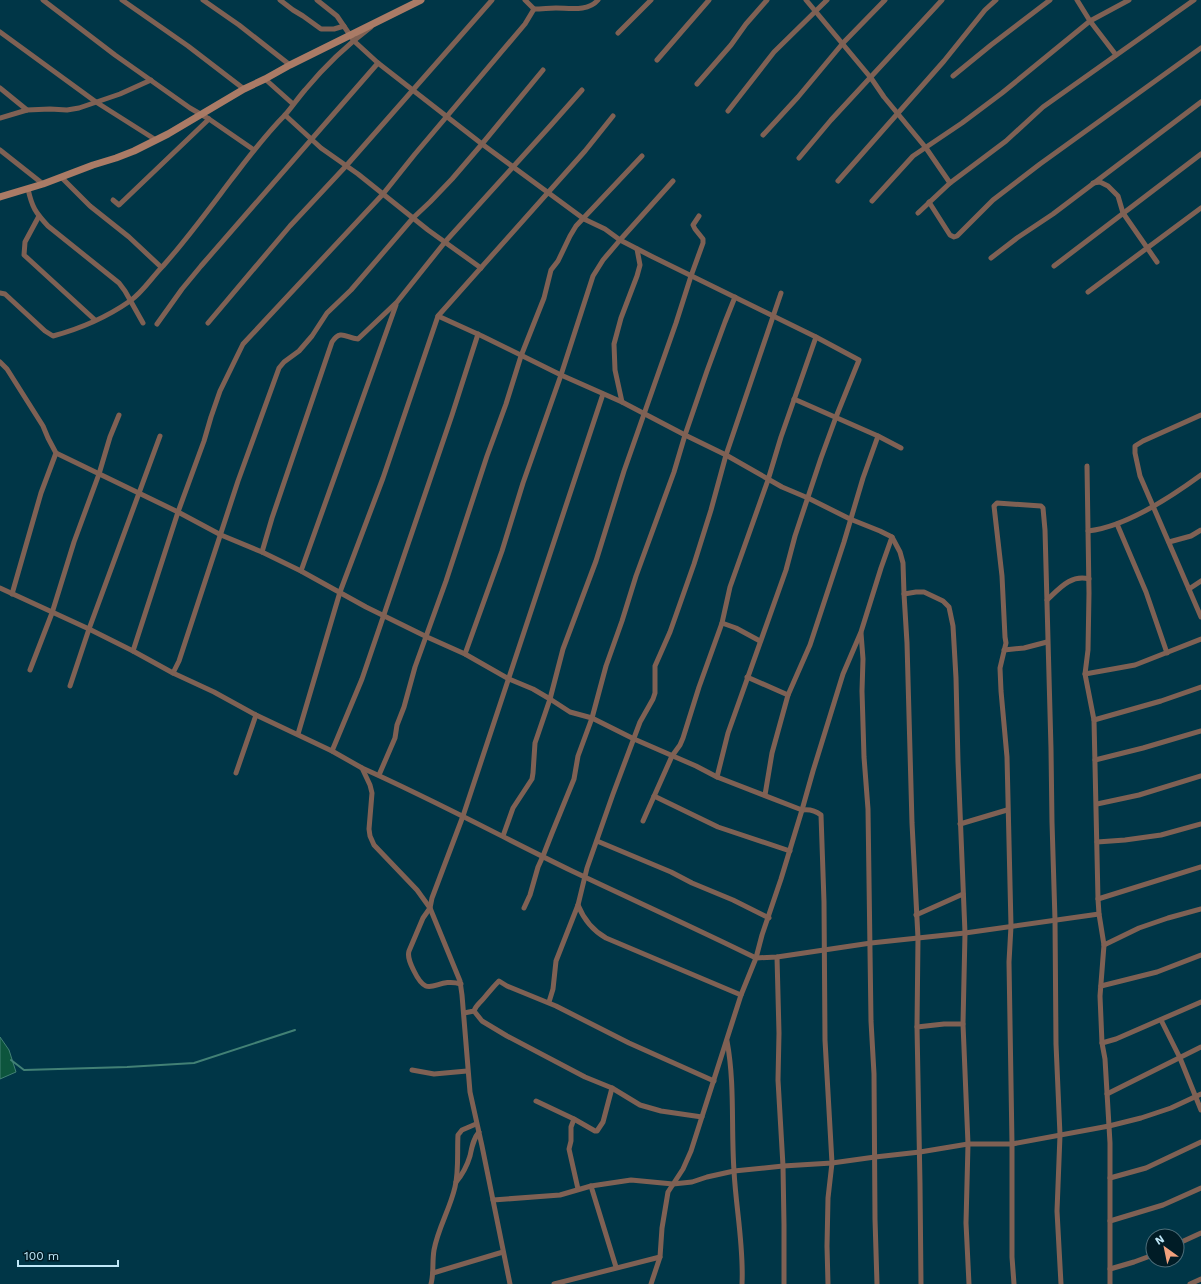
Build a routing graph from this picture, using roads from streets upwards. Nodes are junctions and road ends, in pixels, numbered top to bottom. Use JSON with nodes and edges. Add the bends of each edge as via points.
{"nodes":[{"id":1,"x":43,"y":0,"type":"edge"},
{"id":2,"x":122,"y":0,"type":"edge"},
{"id":3,"x":204,"y":0,"type":"edge"},
{"id":4,"x":280,"y":0,"type":"edge"},
{"id":5,"x":318,"y":0,"type":"edge"},
{"id":6,"x":420,"y":0,"type":"edge"},
{"id":7,"x":492,"y":0,"type":"edge"},
{"id":8,"x":525,"y":0,"type":"edge"},
{"id":9,"x":598,"y":0,"type":"edge"},
{"id":10,"x":651,"y":0,"type":"edge"},
{"id":11,"x":709,"y":0,"type":"edge"},
{"id":12,"x":767,"y":0,"type":"edge"},
{"id":13,"x":806,"y":0,"type":"edge"},
{"id":14,"x":826,"y":0,"type":"edge"},
{"id":15,"x":885,"y":0,"type":"edge"},
{"id":16,"x":942,"y":0,"type":"edge"},
{"id":17,"x":996,"y":0,"type":"edge"},
{"id":18,"x":1050,"y":0,"type":"edge"},
{"id":19,"x":1077,"y":0,"type":"edge"},
{"id":20,"x":1129,"y":0,"type":"edge"},
{"id":21,"x":1194,"y":0,"type":"edge"},
{"id":22,"x":534,"y":9,"type":"junction"},
{"id":23,"x":816,"y":12,"type":"junction"},
{"id":24,"x":1090,"y":21,"type":"junction"},
{"id":25,"x":344,"y":26,"type":"junction"},
{"id":26,"x":0,"y":32,"type":"edge"},
{"id":27,"x":618,"y":33,"type":"dead end"},
{"id":28,"x":352,"y":38,"type":"junction"},
{"id":29,"x":843,"y":44,"type":"junction"},
{"id":30,"x":1201,"y":48,"type":"edge"},
{"id":31,"x":1116,"y":55,"type":"junction"},
{"id":32,"x":657,"y":60,"type":"dead end"},
{"id":33,"x":378,"y":64,"type":"junction"},
{"id":34,"x":290,"y":65,"type":"junction"},
{"id":35,"x":543,"y":70,"type":"dead end"},
{"id":36,"x":953,"y":76,"type":"dead end"},
{"id":37,"x":871,"y":78,"type":"junction"},
{"id":38,"x":265,"y":79,"type":"junction"},
{"id":39,"x":151,"y":80,"type":"junction"},
{"id":40,"x":697,"y":84,"type":"dead end"},
{"id":41,"x":0,"y":88,"type":"edge"},
{"id":42,"x":244,"y":89,"type":"junction"},
{"id":43,"x":413,"y":90,"type":"junction"},
{"id":44,"x":582,"y":90,"type":"dead end"},
{"id":45,"x":96,"y":102,"type":"junction"},
{"id":46,"x":1201,"y":102,"type":"edge"},
{"id":47,"x":294,"y":104,"type":"junction"},
{"id":48,"x":27,"y":110,"type":"junction"},
{"id":49,"x":728,"y":111,"type":"dead end"},
{"id":50,"x":897,"y":113,"type":"junction"},
{"id":51,"x":200,"y":114,"type":"junction"},
{"id":52,"x":285,"y":115,"type":"junction"},
{"id":53,"x":613,"y":116,"type":"dead end"},
{"id":54,"x":447,"y":117,"type":"junction"},
{"id":55,"x":0,"y":118,"type":"edge"},
{"id":56,"x":209,"y":119,"type":"junction"},
{"id":57,"x":763,"y":135,"type":"dead end"},
{"id":58,"x":156,"y":140,"type":"junction"},
{"id":59,"x":312,"y":140,"type":"junction"},
{"id":60,"x":482,"y":144,"type":"junction"},
{"id":61,"x":926,"y":148,"type":"junction"},
{"id":62,"x":0,"y":150,"type":"edge"},
{"id":63,"x":254,"y":150,"type":"junction"},
{"id":64,"x":1201,"y":154,"type":"edge"},
{"id":65,"x":642,"y":156,"type":"dead end"},
{"id":66,"x":799,"y":158,"type":"dead end"},
{"id":67,"x":346,"y":166,"type":"junction"},
{"id":68,"x":513,"y":167,"type":"junction"},
{"id":69,"x":61,"y":177,"type":"junction"},
{"id":70,"x":838,"y":181,"type":"dead end"},
{"id":71,"x":673,"y":182,"type":"dead end"},
{"id":72,"x":950,"y":183,"type":"junction"},
{"id":73,"x":1093,"y":183,"type":"junction"},
{"id":74,"x":43,"y":184,"type":"junction"},
{"id":75,"x":28,"y":189,"type":"junction"},
{"id":76,"x":547,"y":193,"type":"junction"},
{"id":77,"x":383,"y":194,"type":"junction"},
{"id":78,"x":0,"y":197,"type":"edge"},
{"id":79,"x":113,"y":200,"type":"dead end"},
{"id":80,"x":872,"y":201,"type":"dead end"},
{"id":81,"x":929,"y":202,"type":"junction"},
{"id":82,"x":1201,"y":208,"type":"edge"},
{"id":83,"x":918,"y":213,"type":"dead end"},
{"id":84,"x":1123,"y":213,"type":"junction"},
{"id":85,"x":39,"y":216,"type":"junction"},
{"id":86,"x":699,"y":216,"type":"dead end"},
{"id":87,"x":413,"y":218,"type":"junction"},
{"id":88,"x":584,"y":219,"type":"junction"},
{"id":89,"x":620,"y":240,"type":"junction"},
{"id":90,"x":446,"y":242,"type":"junction"},
{"id":91,"x":1148,"y":248,"type":"junction"},
{"id":92,"x":638,"y":249,"type":"junction"},
{"id":93,"x":991,"y":258,"type":"dead end"},
{"id":94,"x":1157,"y":262,"type":"dead end"},
{"id":95,"x":1054,"y":266,"type":"dead end"},
{"id":96,"x":161,"y":268,"type":"junction"},
{"id":97,"x":481,"y":268,"type":"junction"},
{"id":98,"x":691,"y":276,"type":"junction"},
{"id":99,"x":1088,"y":292,"type":"dead end"},
{"id":100,"x":0,"y":293,"type":"edge"},
{"id":101,"x":781,"y":293,"type":"dead end"},
{"id":102,"x":736,"y":297,"type":"junction"},
{"id":103,"x":130,"y":300,"type":"junction"},
{"id":104,"x":397,"y":302,"type":"junction"},
{"id":105,"x":438,"y":316,"type":"junction"},
{"id":106,"x":773,"y":316,"type":"junction"},
{"id":107,"x":95,"y":320,"type":"junction"},
{"id":108,"x":143,"y":323,"type":"dead end"},
{"id":109,"x":208,"y":323,"type":"dead end"},
{"id":110,"x":157,"y":324,"type":"dead end"},
{"id":111,"x":478,"y":334,"type":"junction"},
{"id":112,"x":816,"y":337,"type":"junction"},
{"id":113,"x":521,"y":356,"type":"junction"},
{"id":114,"x":0,"y":362,"type":"edge"},
{"id":115,"x":561,"y":375,"type":"junction"},
{"id":116,"x":603,"y":394,"type":"junction"},
{"id":117,"x":794,"y":399,"type":"junction"},
{"id":118,"x":622,"y":402,"type":"junction"},
{"id":119,"x":644,"y":413,"type":"junction"},
{"id":120,"x":119,"y":414,"type":"dead end"},
{"id":121,"x":1201,"y":415,"type":"edge"},
{"id":122,"x":836,"y":417,"type":"junction"},
{"id":123,"x":685,"y":435,"type":"junction"},
{"id":124,"x":160,"y":436,"type":"dead end"},
{"id":125,"x":878,"y":436,"type":"junction"},
{"id":126,"x":901,"y":448,"type":"dead end"},
{"id":127,"x":56,"y":453,"type":"junction"},
{"id":128,"x":726,"y":455,"type":"junction"},
{"id":129,"x":1087,"y":466,"type":"dead end"},
{"id":130,"x":99,"y":474,"type":"junction"},
{"id":131,"x":1201,"y":476,"type":"edge"},
{"id":132,"x":768,"y":480,"type":"junction"},
{"id":133,"x":140,"y":494,"type":"junction"},
{"id":134,"x":808,"y":498,"type":"junction"},
{"id":135,"x":1153,"y":506,"type":"junction"},
{"id":136,"x":178,"y":512,"type":"junction"},
{"id":137,"x":850,"y":519,"type":"junction"},
{"id":138,"x":1117,"y":524,"type":"junction"},
{"id":139,"x":1201,"y":530,"type":"edge"},
{"id":140,"x":1088,"y":531,"type":"junction"},
{"id":141,"x":221,"y":535,"type":"junction"},
{"id":142,"x":892,"y":537,"type":"junction"},
{"id":143,"x":1169,"y":542,"type":"junction"},
{"id":144,"x":262,"y":552,"type":"junction"},
{"id":145,"x":301,"y":571,"type":"junction"},
{"id":146,"x":1089,"y":579,"type":"junction"},
{"id":147,"x":1201,"y":581,"type":"edge"},
{"id":148,"x":0,"y":588,"type":"edge"},
{"id":149,"x":1189,"y":589,"type":"junction"},
{"id":150,"x":340,"y":592,"type":"junction"},
{"id":151,"x":12,"y":594,"type":"junction"},
{"id":152,"x":904,"y":594,"type":"junction"},
{"id":153,"x":1047,"y":600,"type":"junction"},
{"id":154,"x":52,"y":613,"type":"junction"},
{"id":155,"x":384,"y":615,"type":"junction"},
{"id":156,"x":1201,"y":617,"type":"edge"},
{"id":157,"x":722,"y":623,"type":"junction"},
{"id":158,"x":89,"y":629,"type":"junction"},
{"id":159,"x":861,"y":632,"type":"junction"},
{"id":160,"x":427,"y":637,"type":"junction"},
{"id":161,"x":1201,"y":638,"type":"edge"},
{"id":162,"x":760,"y":641,"type":"junction"},
{"id":163,"x":1047,"y":642,"type":"junction"},
{"id":164,"x":1004,"y":650,"type":"junction"},
{"id":165,"x":133,"y":651,"type":"junction"},
{"id":166,"x":1167,"y":653,"type":"junction"},
{"id":167,"x":465,"y":654,"type":"junction"},
{"id":168,"x":30,"y":670,"type":"dead end"},
{"id":169,"x":173,"y":673,"type":"junction"},
{"id":170,"x":1085,"y":674,"type":"junction"},
{"id":171,"x":747,"y":677,"type":"junction"},
{"id":172,"x":509,"y":679,"type":"junction"},
{"id":173,"x":70,"y":686,"type":"dead end"},
{"id":174,"x":1201,"y":686,"type":"edge"},
{"id":175,"x":788,"y":695,"type":"junction"},
{"id":176,"x":550,"y":698,"type":"junction"},
{"id":177,"x":256,"y":714,"type":"junction"},
{"id":178,"x":592,"y":718,"type":"junction"},
{"id":179,"x":1094,"y":720,"type":"junction"},
{"id":180,"x":1201,"y":731,"type":"edge"},
{"id":181,"x":298,"y":734,"type":"junction"},
{"id":182,"x":634,"y":739,"type":"junction"},
{"id":183,"x":332,"y":751,"type":"junction"},
{"id":184,"x":672,"y":756,"type":"junction"},
{"id":185,"x":1095,"y":760,"type":"junction"},
{"id":186,"x":362,"y":768,"type":"junction"},
{"id":187,"x":236,"y":773,"type":"dead end"},
{"id":188,"x":379,"y":775,"type":"junction"},
{"id":189,"x":1201,"y":776,"type":"edge"},
{"id":190,"x":717,"y":777,"type":"junction"},
{"id":191,"x":765,"y":795,"type":"junction"},
{"id":192,"x":654,"y":796,"type":"junction"},
{"id":193,"x":1096,"y":804,"type":"junction"},
{"id":194,"x":802,"y":810,"type":"junction"},
{"id":195,"x":1007,"y":810,"type":"junction"},
{"id":196,"x":463,"y":816,"type":"junction"},
{"id":197,"x":643,"y":821,"type":"dead end"},
{"id":198,"x":960,"y":824,"type":"junction"},
{"id":199,"x":1201,"y":824,"type":"edge"},
{"id":200,"x":503,"y":836,"type":"junction"},
{"id":201,"x":597,"y":840,"type":"junction"},
{"id":202,"x":1097,"y":842,"type":"junction"},
{"id":203,"x":790,"y":851,"type":"junction"},
{"id":204,"x":543,"y":856,"type":"junction"},
{"id":205,"x":1201,"y":867,"type":"edge"},
{"id":206,"x":584,"y":876,"type":"junction"},
{"id":207,"x":963,"y":894,"type":"junction"},
{"id":208,"x":1098,"y":899,"type":"junction"},
{"id":209,"x":578,"y":904,"type":"junction"},
{"id":210,"x":430,"y":908,"type":"junction"},
{"id":211,"x":524,"y":908,"type":"dead end"},
{"id":212,"x":1201,"y":909,"type":"edge"},
{"id":213,"x":1099,"y":914,"type":"junction"},
{"id":214,"x":916,"y":915,"type":"junction"},
{"id":215,"x":769,"y":918,"type":"junction"},
{"id":216,"x":1055,"y":920,"type":"junction"},
{"id":217,"x":1011,"y":926,"type":"junction"},
{"id":218,"x":965,"y":934,"type":"junction"},
{"id":219,"x":918,"y":938,"type":"junction"},
{"id":220,"x":871,"y":943,"type":"junction"},
{"id":221,"x":1104,"y":945,"type":"junction"},
{"id":222,"x":825,"y":950,"type":"junction"},
{"id":223,"x":1201,"y":955,"type":"edge"},
{"id":224,"x":777,"y":957,"type":"junction"},
{"id":225,"x":756,"y":958,"type":"junction"},
{"id":226,"x":461,"y":984,"type":"junction"},
{"id":227,"x":1101,"y":986,"type":"junction"},
{"id":228,"x":741,"y":995,"type":"junction"},
{"id":229,"x":549,"y":1002,"type":"junction"},
{"id":230,"x":1201,"y":1002,"type":"edge"},
{"id":231,"x":474,"y":1011,"type":"junction"},
{"id":232,"x":464,"y":1013,"type":"junction"},
{"id":233,"x":1161,"y":1020,"type":"junction"},
{"id":234,"x":963,"y":1024,"type":"junction"},
{"id":235,"x":917,"y":1027,"type":"junction"},
{"id":236,"x":726,"y":1040,"type":"junction"},
{"id":237,"x":1102,"y":1043,"type":"junction"},
{"id":238,"x":1201,"y":1047,"type":"edge"},
{"id":239,"x":1180,"y":1058,"type":"junction"},
{"id":240,"x":412,"y":1070,"type":"dead end"},
{"id":241,"x":467,"y":1070,"type":"junction"},
{"id":242,"x":714,"y":1081,"type":"junction"},
{"id":243,"x":612,"y":1088,"type":"junction"},
{"id":244,"x":1107,"y":1094,"type":"junction"},
{"id":245,"x":1201,"y":1094,"type":"edge"},
{"id":246,"x":1195,"y":1097,"type":"junction"},
{"id":247,"x":536,"y":1101,"type":"dead end"},
{"id":248,"x":1201,"y":1110,"type":"edge"},
{"id":249,"x":702,"y":1117,"type":"junction"},
{"id":250,"x":574,"y":1119,"type":"junction"},
{"id":251,"x":476,"y":1124,"type":"junction"},
{"id":252,"x":1109,"y":1126,"type":"junction"},
{"id":253,"x":478,"y":1132,"type":"junction"},
{"id":254,"x":1060,"y":1135,"type":"junction"},
{"id":255,"x":1201,"y":1142,"type":"edge"},
{"id":256,"x":968,"y":1144,"type":"junction"},
{"id":257,"x":1012,"y":1144,"type":"junction"},
{"id":258,"x":920,"y":1152,"type":"junction"},
{"id":259,"x":874,"y":1157,"type":"junction"},
{"id":260,"x":832,"y":1163,"type":"junction"},
{"id":261,"x":783,"y":1166,"type":"junction"},
{"id":262,"x":734,"y":1171,"type":"junction"},
{"id":263,"x":1110,"y":1178,"type":"junction"},
{"id":264,"x":456,"y":1182,"type":"junction"},
{"id":265,"x":673,"y":1184,"type":"junction"},
{"id":266,"x":591,"y":1186,"type":"junction"},
{"id":267,"x":1201,"y":1188,"type":"edge"},
{"id":268,"x":578,"y":1189,"type":"junction"},
{"id":269,"x":493,"y":1200,"type":"junction"},
{"id":270,"x":1110,"y":1221,"type":"junction"},
{"id":271,"x":1201,"y":1234,"type":"edge"},
{"id":272,"x":1185,"y":1241,"type":"edge"},
{"id":273,"x":503,"y":1252,"type":"junction"},
{"id":274,"x":660,"y":1257,"type":"junction"},
{"id":275,"x":1145,"y":1258,"type":"edge"},
{"id":276,"x":616,"y":1267,"type":"junction"},
{"id":277,"x":1110,"y":1269,"type":"junction"},
{"id":278,"x":433,"y":1273,"type":"junction"},
{"id":279,"x":1201,"y":1279,"type":"edge"},
{"id":280,"x":431,"y":1284,"type":"edge"},
{"id":281,"x":510,"y":1284,"type":"edge"},
{"id":282,"x":554,"y":1284,"type":"edge"},
{"id":283,"x":651,"y":1284,"type":"edge"},
{"id":284,"x":742,"y":1284,"type":"edge"},
{"id":285,"x":784,"y":1284,"type":"edge"},
{"id":286,"x":828,"y":1284,"type":"edge"},
{"id":287,"x":877,"y":1284,"type":"edge"},
{"id":288,"x":921,"y":1284,"type":"edge"},
{"id":289,"x":969,"y":1284,"type":"edge"},
{"id":290,"x":1014,"y":1284,"type":"edge"},
{"id":291,"x":1061,"y":1284,"type":"edge"},
{"id":292,"x":1110,"y":1284,"type":"edge"},
{"id":293,"x":1190,"y":1284,"type":"edge"}],
"edges":[{"from":1,"to":39,"type":"street"},
{"from":2,"to":42,"type":"street"},
{"from":3,"to":34,"type":"street"},
{"from":4,"to":25,"type":"street","via":[[321,29]]},
{"from":5,"to":25,"type":"street","via":[[337,16]]},
{"from":6,"to":28,"type":"street","via":[[383,18]]},
{"from":7,"to":43,"type":"street"},
{"from":8,"to":22,"type":"street"},
{"from":9,"to":22,"type":"street","via":[[584,8],[572,10]]},
{"from":10,"to":27,"type":"street"},
{"from":11,"to":32,"type":"street"},
{"from":12,"to":40,"type":"street"},
{"from":13,"to":23,"type":"street"},
{"from":14,"to":23,"type":"street"},
{"from":15,"to":29,"type":"street"},
{"from":16,"to":37,"type":"street"},
{"from":17,"to":50,"type":"street"},
{"from":18,"to":36,"type":"street"},
{"from":19,"to":24,"type":"street"},
{"from":20,"to":24,"type":"street"},
{"from":21,"to":31,"type":"street"},
{"from":22,"to":54,"type":"street","via":[[525,24]]},
{"from":23,"to":29,"type":"street"},
{"from":23,"to":49,"type":"street","via":[[774,52]]},
{"from":24,"to":31,"type":"street"},
{"from":24,"to":61,"type":"street","via":[[1002,93]]},
{"from":25,"to":28,"type":"street"},
{"from":26,"to":45,"type":"street"},
{"from":28,"to":33,"type":"street"},
{"from":28,"to":34,"type":"street"},
{"from":28,"to":47,"type":"street"},
{"from":29,"to":37,"type":"street"},
{"from":29,"to":57,"type":"street"},
{"from":30,"to":81,"type":"street","via":[[993,200],[956,236],[950,235]]},
{"from":31,"to":72,"type":"street","via":[[1043,107],[1006,141]]},
{"from":33,"to":43,"type":"street"},
{"from":33,"to":59,"type":"street"},
{"from":34,"to":38,"type":"street"},
{"from":35,"to":60,"type":"street"},
{"from":37,"to":50,"type":"street"},
{"from":37,"to":66,"type":"street"},
{"from":38,"to":42,"type":"street"},
{"from":38,"to":47,"type":"street"},
{"from":39,"to":45,"type":"street"},
{"from":39,"to":51,"type":"street"},
{"from":41,"to":48,"type":"street"},
{"from":42,"to":51,"type":"street"},
{"from":43,"to":54,"type":"street"},
{"from":43,"to":67,"type":"street"},
{"from":44,"to":68,"type":"street"},
{"from":45,"to":48,"type":"street","via":[[67,110]]},
{"from":45,"to":58,"type":"street"},
{"from":46,"to":73,"type":"street"},
{"from":47,"to":52,"type":"street"},
{"from":48,"to":55,"type":"street"},
{"from":50,"to":61,"type":"street"},
{"from":50,"to":70,"type":"street"},
{"from":51,"to":56,"type":"street"},
{"from":51,"to":58,"type":"street"},
{"from":52,"to":59,"type":"street"},
{"from":52,"to":63,"type":"street"},
{"from":53,"to":76,"type":"street"},
{"from":54,"to":60,"type":"street"},
{"from":54,"to":77,"type":"street"},
{"from":56,"to":63,"type":"street"},
{"from":56,"to":79,"type":"street","via":[[123,201],[118,205]]},
{"from":58,"to":69,"type":"street","via":[[116,158]]},
{"from":59,"to":67,"type":"street"},
{"from":59,"to":110,"type":"street","via":[[238,222],[182,289]]},
{"from":60,"to":68,"type":"street"},
{"from":60,"to":87,"type":"street"},
{"from":61,"to":72,"type":"street"},
{"from":61,"to":80,"type":"street","via":[[912,156]]},
{"from":62,"to":74,"type":"street"},
{"from":63,"to":96,"type":"street"},
{"from":64,"to":84,"type":"street"},
{"from":65,"to":88,"type":"street"},
{"from":67,"to":77,"type":"street"},
{"from":67,"to":109,"type":"street","via":[[290,226]]},
{"from":68,"to":76,"type":"street"},
{"from":68,"to":90,"type":"street"},
{"from":69,"to":74,"type":"street"},
{"from":69,"to":96,"type":"street"},
{"from":71,"to":89,"type":"street"},
{"from":72,"to":81,"type":"street"},
{"from":73,"to":84,"type":"street","via":[[1100,182],[1108,186],[1118,196]]},
{"from":73,"to":93,"type":"street"},
{"from":74,"to":75,"type":"street"},
{"from":75,"to":78,"type":"street"},
{"from":75,"to":85,"type":"street","via":[[31,204]]},
{"from":76,"to":88,"type":"street"},
{"from":76,"to":97,"type":"street"},
{"from":77,"to":87,"type":"street"},
{"from":77,"to":136,"type":"street","via":[[243,344],[220,391]]},
{"from":81,"to":83,"type":"street"},
{"from":82,"to":91,"type":"street"},
{"from":84,"to":91,"type":"street"},
{"from":84,"to":95,"type":"street"},
{"from":85,"to":103,"type":"street","via":[[119,282]]},
{"from":85,"to":107,"type":"street","via":[[25,242],[24,255]]},
{"from":86,"to":98,"type":"street","via":[[693,225],[703,239]]},
{"from":87,"to":90,"type":"street"},
{"from":87,"to":141,"type":"street","via":[[351,290],[326,313],[299,351],[279,368]]},
{"from":88,"to":89,"type":"street"},
{"from":88,"to":113,"type":"street","via":[[576,226],[551,270],[544,298]]},
{"from":89,"to":92,"type":"street"},
{"from":89,"to":115,"type":"street","via":[[593,276]]},
{"from":90,"to":97,"type":"street"},
{"from":90,"to":104,"type":"street"},
{"from":91,"to":94,"type":"street"},
{"from":91,"to":99,"type":"street"},
{"from":92,"to":98,"type":"street"},
{"from":92,"to":118,"type":"street","via":[[638,276],[621,318],[614,344],[615,370]]},
{"from":96,"to":103,"type":"street"},
{"from":97,"to":105,"type":"street"},
{"from":98,"to":102,"type":"street"},
{"from":98,"to":119,"type":"street"},
{"from":100,"to":107,"type":"street","via":[[5,294],[53,336],[70,332]]},
{"from":101,"to":106,"type":"street"},
{"from":102,"to":106,"type":"street"},
{"from":102,"to":123,"type":"street"},
{"from":103,"to":107,"type":"street"},
{"from":103,"to":108,"type":"street"},
{"from":104,"to":144,"type":"street","via":[[358,339],[339,335],[332,342]]},
{"from":104,"to":145,"type":"street"},
{"from":105,"to":111,"type":"street"},
{"from":105,"to":150,"type":"street","via":[[383,478]]},
{"from":106,"to":112,"type":"street"},
{"from":106,"to":128,"type":"street"},
{"from":111,"to":113,"type":"street"},
{"from":111,"to":155,"type":"street"},
{"from":112,"to":117,"type":"street"},
{"from":112,"to":122,"type":"street","via":[[859,360]]},
{"from":113,"to":115,"type":"street"},
{"from":113,"to":160,"type":"street"},
{"from":114,"to":127,"type":"street","via":[[8,369],[43,426]]},
{"from":115,"to":116,"type":"street"},
{"from":115,"to":167,"type":"street"},
{"from":116,"to":118,"type":"street"},
{"from":116,"to":172,"type":"street"},
{"from":117,"to":122,"type":"street"},
{"from":117,"to":132,"type":"street"},
{"from":118,"to":119,"type":"street"},
{"from":119,"to":123,"type":"street"},
{"from":119,"to":176,"type":"street","via":[[596,561],[563,649]]},
{"from":120,"to":130,"type":"street"},
{"from":121,"to":135,"type":"street","via":[[1135,446],[1140,476]]},
{"from":122,"to":125,"type":"street"},
{"from":122,"to":134,"type":"street"},
{"from":123,"to":128,"type":"street"},
{"from":123,"to":178,"type":"street","via":[[606,666]]},
{"from":124,"to":133,"type":"street"},
{"from":125,"to":126,"type":"street"},
{"from":125,"to":137,"type":"street"},
{"from":127,"to":130,"type":"street"},
{"from":127,"to":151,"type":"street","via":[[41,493]]},
{"from":128,"to":132,"type":"street"},
{"from":128,"to":182,"type":"street","via":[[694,564],[655,666],[655,693]]},
{"from":129,"to":140,"type":"street"},
{"from":130,"to":133,"type":"street"},
{"from":130,"to":154,"type":"street"},
{"from":131,"to":135,"type":"street"},
{"from":132,"to":134,"type":"street"},
{"from":132,"to":157,"type":"street","via":[[730,587]]},
{"from":133,"to":136,"type":"street"},
{"from":133,"to":158,"type":"street"},
{"from":134,"to":137,"type":"street"},
{"from":134,"to":162,"type":"street","via":[[786,570]]},
{"from":135,"to":138,"type":"street"},
{"from":135,"to":143,"type":"street"},
{"from":136,"to":141,"type":"street"},
{"from":136,"to":165,"type":"street"},
{"from":137,"to":142,"type":"street"},
{"from":137,"to":175,"type":"street","via":[[810,645]]},
{"from":138,"to":140,"type":"street"},
{"from":138,"to":166,"type":"street","via":[[1146,592]]},
{"from":139,"to":143,"type":"street","via":[[1191,536]]},
{"from":140,"to":146,"type":"street"},
{"from":141,"to":144,"type":"street"},
{"from":141,"to":169,"type":"street","via":[[180,661]]},
{"from":142,"to":152,"type":"street","via":[[903,563]]},
{"from":142,"to":159,"type":"street"},
{"from":143,"to":149,"type":"street"},
{"from":144,"to":145,"type":"street"},
{"from":145,"to":150,"type":"street"},
{"from":146,"to":153,"type":"street","via":[[1070,580]]},
{"from":146,"to":170,"type":"street"},
{"from":147,"to":149,"type":"street"},
{"from":148,"to":151,"type":"street"},
{"from":149,"to":156,"type":"street"},
{"from":150,"to":155,"type":"street"},
{"from":150,"to":181,"type":"street"},
{"from":151,"to":154,"type":"street"},
{"from":152,"to":198,"type":"street","via":[[924,592],[935,596],[949,608],[951,615],[956,678]]},
{"from":152,"to":214,"type":"street"},
{"from":153,"to":163,"type":"street"},
{"from":153,"to":164,"type":"street","via":[[1043,508],[1039,505],[997,503],[994,506],[1003,596],[1006,643]]},
{"from":154,"to":158,"type":"street"},
{"from":154,"to":168,"type":"street"},
{"from":155,"to":160,"type":"street"},
{"from":155,"to":183,"type":"street","via":[[362,679]]},
{"from":157,"to":162,"type":"street"},
{"from":157,"to":184,"type":"street","via":[[683,738]]},
{"from":158,"to":165,"type":"street"},
{"from":158,"to":173,"type":"street"},
{"from":159,"to":194,"type":"street","via":[[843,674]]},
{"from":159,"to":220,"type":"street"},
{"from":160,"to":167,"type":"street"},
{"from":160,"to":188,"type":"street","via":[[415,667],[395,738]]},
{"from":161,"to":166,"type":"street"},
{"from":162,"to":171,"type":"street"},
{"from":163,"to":164,"type":"street"},
{"from":163,"to":216,"type":"street"},
{"from":164,"to":195,"type":"street","via":[[1000,668],[1007,757]]},
{"from":165,"to":169,"type":"street"},
{"from":166,"to":170,"type":"street","via":[[1135,665]]},
{"from":167,"to":172,"type":"street"},
{"from":169,"to":177,"type":"street"},
{"from":170,"to":179,"type":"street"},
{"from":171,"to":175,"type":"street"},
{"from":171,"to":190,"type":"street","via":[[728,733]]},
{"from":172,"to":176,"type":"street"},
{"from":172,"to":196,"type":"street"},
{"from":174,"to":179,"type":"street","via":[[1161,701]]},
{"from":175,"to":191,"type":"street","via":[[772,753]]},
{"from":176,"to":178,"type":"street","via":[[570,712]]},
{"from":176,"to":200,"type":"street","via":[[535,743],[532,779],[513,808]]},
{"from":177,"to":181,"type":"street"},
{"from":177,"to":187,"type":"street"},
{"from":178,"to":182,"type":"street"},
{"from":178,"to":204,"type":"street","via":[[578,756],[574,779]]},
{"from":179,"to":185,"type":"street"},
{"from":180,"to":185,"type":"street"},
{"from":181,"to":183,"type":"street"},
{"from":182,"to":184,"type":"street"},
{"from":182,"to":201,"type":"street"},
{"from":183,"to":186,"type":"street"},
{"from":184,"to":190,"type":"street"},
{"from":184,"to":192,"type":"street"},
{"from":185,"to":193,"type":"street"},
{"from":186,"to":188,"type":"street"},
{"from":186,"to":210,"type":"street","via":[[372,793],[369,829],[374,845],[417,890]]},
{"from":188,"to":196,"type":"street"},
{"from":189,"to":193,"type":"street","via":[[1139,795]]},
{"from":190,"to":191,"type":"street"},
{"from":191,"to":194,"type":"street"},
{"from":192,"to":197,"type":"street"},
{"from":192,"to":203,"type":"street","via":[[718,827]]},
{"from":193,"to":202,"type":"street"},
{"from":194,"to":203,"type":"street"},
{"from":194,"to":222,"type":"street","via":[[813,811],[821,816]]},
{"from":195,"to":198,"type":"street"},
{"from":195,"to":217,"type":"street"},
{"from":196,"to":200,"type":"street"},
{"from":196,"to":210,"type":"street"},
{"from":198,"to":207,"type":"street"},
{"from":199,"to":202,"type":"street","via":[[1161,835]]},
{"from":200,"to":204,"type":"street"},
{"from":201,"to":206,"type":"street"},
{"from":201,"to":215,"type":"street"},
{"from":202,"to":208,"type":"street"},
{"from":203,"to":215,"type":"street"},
{"from":204,"to":206,"type":"street"},
{"from":204,"to":211,"type":"street"},
{"from":205,"to":208,"type":"street"},
{"from":206,"to":209,"type":"street"},
{"from":206,"to":225,"type":"street"},
{"from":207,"to":214,"type":"street"},
{"from":207,"to":218,"type":"street"},
{"from":208,"to":213,"type":"street"},
{"from":209,"to":228,"type":"street","via":[[586,922],[597,933]]},
{"from":209,"to":229,"type":"street","via":[[556,961]]},
{"from":210,"to":226,"type":"street"},
{"from":210,"to":226,"type":"street","via":[[409,950],[408,955],[414,971],[425,987],[429,988],[443,982]]},
{"from":212,"to":221,"type":"street","via":[[1139,928]]},
{"from":213,"to":216,"type":"street"},
{"from":213,"to":221,"type":"street"},
{"from":214,"to":219,"type":"street"},
{"from":215,"to":225,"type":"street"},
{"from":216,"to":217,"type":"street"},
{"from":216,"to":254,"type":"street"},
{"from":217,"to":218,"type":"street"},
{"from":217,"to":257,"type":"street","via":[[1009,962]]},
{"from":218,"to":219,"type":"street"},
{"from":218,"to":234,"type":"street"},
{"from":219,"to":220,"type":"street"},
{"from":219,"to":235,"type":"street"},
{"from":220,"to":222,"type":"street"},
{"from":220,"to":259,"type":"street"},
{"from":221,"to":227,"type":"street"},
{"from":222,"to":224,"type":"street"},
{"from":222,"to":260,"type":"street","via":[[825,1040]]},
{"from":223,"to":227,"type":"street","via":[[1157,972]]},
{"from":224,"to":225,"type":"street"},
{"from":224,"to":261,"type":"street","via":[[778,1080]]},
{"from":225,"to":228,"type":"street"},
{"from":226,"to":232,"type":"street"},
{"from":227,"to":237,"type":"street"},
{"from":228,"to":236,"type":"street"},
{"from":229,"to":231,"type":"street","via":[[500,981]]},
{"from":229,"to":242,"type":"street","via":[[629,1043]]},
{"from":230,"to":233,"type":"street"},
{"from":231,"to":232,"type":"street"},
{"from":231,"to":243,"type":"street","via":[[482,1021],[506,1036],[585,1077]]},
{"from":232,"to":241,"type":"street"},
{"from":233,"to":237,"type":"street"},
{"from":233,"to":239,"type":"street"},
{"from":234,"to":235,"type":"street"},
{"from":234,"to":256,"type":"street"},
{"from":235,"to":258,"type":"street"},
{"from":236,"to":242,"type":"street"},
{"from":236,"to":262,"type":"street","via":[[731,1061]]},
{"from":237,"to":244,"type":"street"},
{"from":238,"to":239,"type":"street"},
{"from":239,"to":244,"type":"street"},
{"from":239,"to":246,"type":"street"},
{"from":240,"to":241,"type":"street","via":[[434,1074]]},
{"from":241,"to":251,"type":"street"},
{"from":242,"to":249,"type":"street"},
{"from":243,"to":249,"type":"street","via":[[651,1109]]},
{"from":243,"to":250,"type":"street","via":[[599,1129],[595,1132]]},
{"from":244,"to":252,"type":"street"},
{"from":245,"to":246,"type":"street"},
{"from":246,"to":248,"type":"street"},
{"from":246,"to":252,"type":"street","via":[[1171,1108]]},
{"from":247,"to":250,"type":"street"},
{"from":249,"to":265,"type":"street","via":[[691,1151]]},
{"from":250,"to":268,"type":"street","via":[[569,1149]]},
{"from":251,"to":253,"type":"street"},
{"from":251,"to":264,"type":"street","via":[[462,1130],[458,1135]]},
{"from":252,"to":254,"type":"street"},
{"from":252,"to":263,"type":"street"},
{"from":253,"to":264,"type":"street","via":[[461,1177]]},
{"from":253,"to":269,"type":"street"},
{"from":254,"to":257,"type":"street"},
{"from":254,"to":291,"type":"street","via":[[1057,1211]]},
{"from":255,"to":263,"type":"street","via":[[1146,1168]]},
{"from":256,"to":257,"type":"street"},
{"from":256,"to":258,"type":"street"},
{"from":256,"to":289,"type":"street","via":[[966,1223]]},
{"from":257,"to":290,"type":"street"},
{"from":258,"to":259,"type":"street"},
{"from":258,"to":288,"type":"street"},
{"from":259,"to":260,"type":"street"},
{"from":259,"to":287,"type":"street"},
{"from":260,"to":261,"type":"street"},
{"from":260,"to":286,"type":"street","via":[[828,1198]]},
{"from":261,"to":262,"type":"street"},
{"from":261,"to":285,"type":"street"},
{"from":262,"to":265,"type":"street","via":[[692,1182]]},
{"from":262,"to":284,"type":"street"},
{"from":263,"to":270,"type":"street"},
{"from":264,"to":278,"type":"street","via":[[438,1235]]},
{"from":265,"to":266,"type":"street","via":[[631,1180]]},
{"from":265,"to":274,"type":"street","via":[[668,1192]]},
{"from":266,"to":268,"type":"street"},
{"from":266,"to":276,"type":"street"},
{"from":267,"to":270,"type":"street","via":[[1163,1205]]},
{"from":268,"to":269,"type":"street","via":[[560,1195]]},
{"from":269,"to":273,"type":"street"},
{"from":270,"to":277,"type":"street"},
{"from":271,"to":272,"type":"street"},
{"from":273,"to":278,"type":"street"},
{"from":273,"to":281,"type":"street"},
{"from":274,"to":276,"type":"street"},
{"from":274,"to":283,"type":"street"},
{"from":275,"to":277,"type":"street"},
{"from":276,"to":282,"type":"street"},
{"from":277,"to":292,"type":"street"},
{"from":278,"to":280,"type":"street"},
{"from":279,"to":293,"type":"street"}]}
